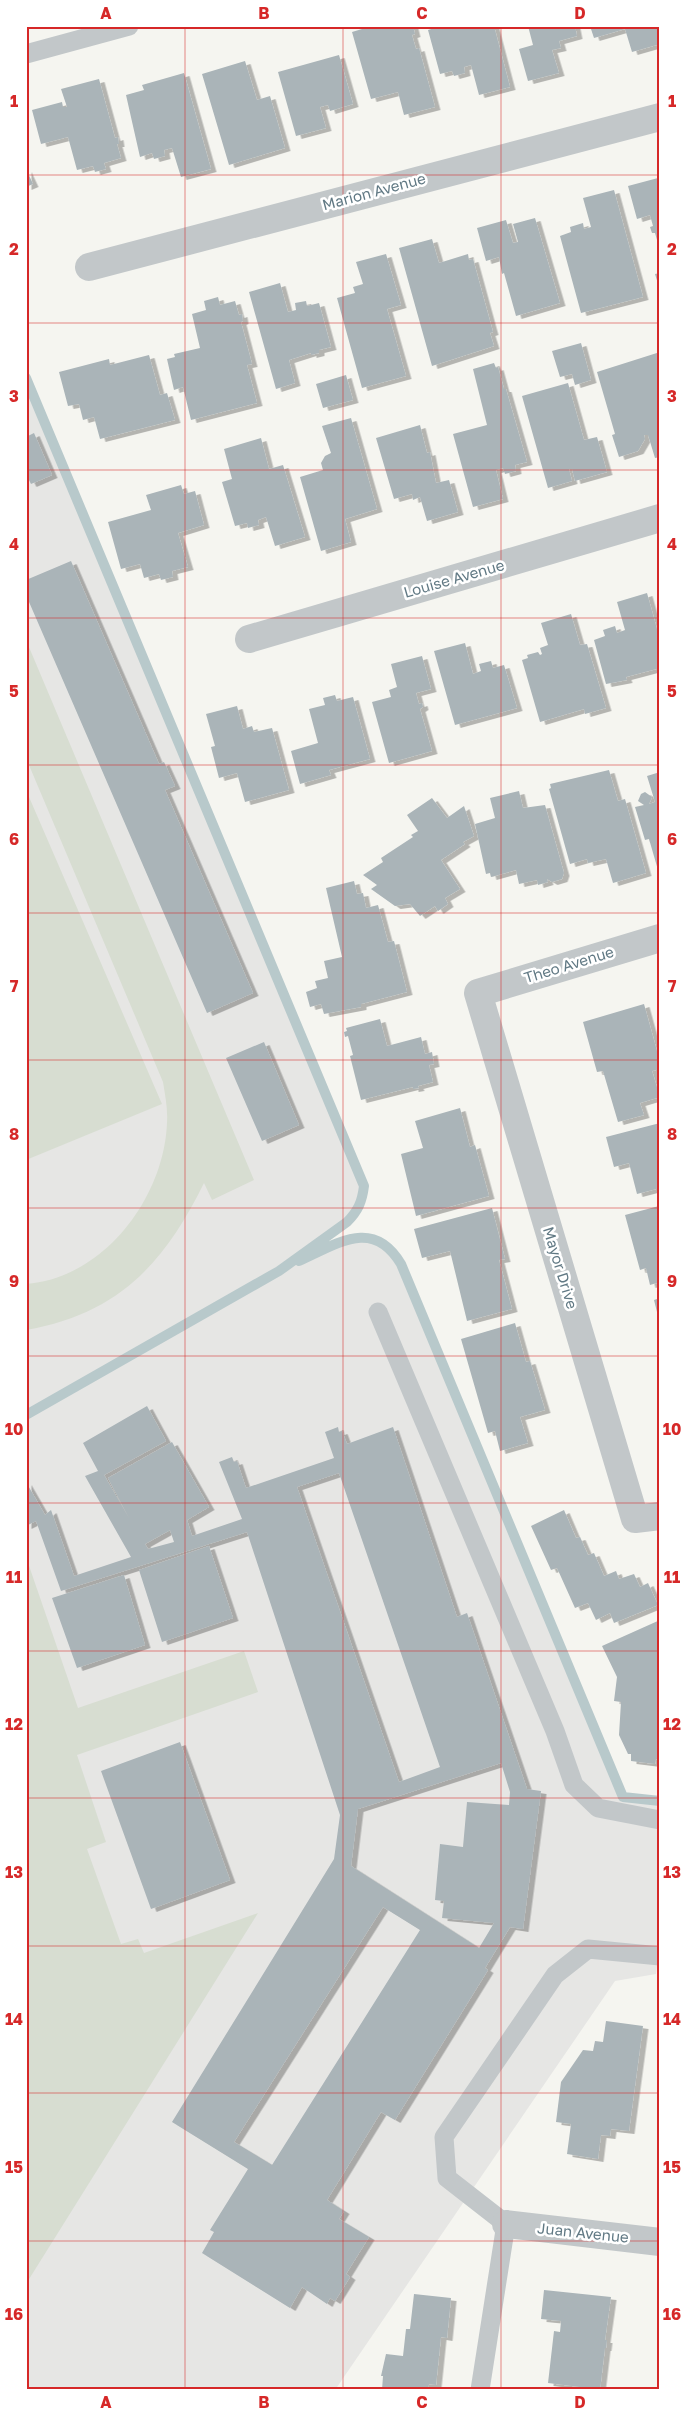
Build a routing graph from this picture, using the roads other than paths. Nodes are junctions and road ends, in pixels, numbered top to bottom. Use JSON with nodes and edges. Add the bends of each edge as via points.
{"nodes":[{"id":1,"x":129,"y":26,"type":"edge"},
{"id":2,"x":26,"y":54,"type":"edge"},
{"id":3,"x":660,"y":117,"type":"edge"},
{"id":4,"x":89,"y":267,"type":"dead end"},
{"id":5,"x":660,"y":518,"type":"edge"},
{"id":6,"x":249,"y":639,"type":"dead end"},
{"id":7,"x":660,"y":938,"type":"edge"},
{"id":8,"x":478,"y":993,"type":"joint"},
{"id":9,"x":378,"y":1312,"type":"dead end"},
{"id":10,"x":660,"y":1516,"type":"edge"},
{"id":11,"x":660,"y":1820,"type":"edge"},
{"id":12,"x":660,"y":1956,"type":"edge"},
{"id":13,"x":506,"y":2224,"type":"junction"},
{"id":14,"x":660,"y":2242,"type":"edge"},
{"id":15,"x":480,"y":2390,"type":"edge"}],
"edges":[{"from":1,"to":2,"type":"lane"},
{"from":3,"to":4,"type":"street","name":"Marion Avenue"},
{"from":5,"to":6,"type":"street","name":"Louise Avenue"},
{"from":7,"to":8,"type":"street","name":"Theo Avenue"},
{"from":8,"to":10,"type":"street","name":"Mayor Drive","via":[[636,1519]]},
{"from":9,"to":11,"type":"lane","via":[[555,1731],[574,1785],[598,1808]]},
{"from":12,"to":13,"type":"lane","via":[[588,1949],[555,1974],[444,2137],[447,2178]]},
{"from":13,"to":14,"type":"street","name":"Juan Avenue"},
{"from":13,"to":15,"type":"lane"}]}
